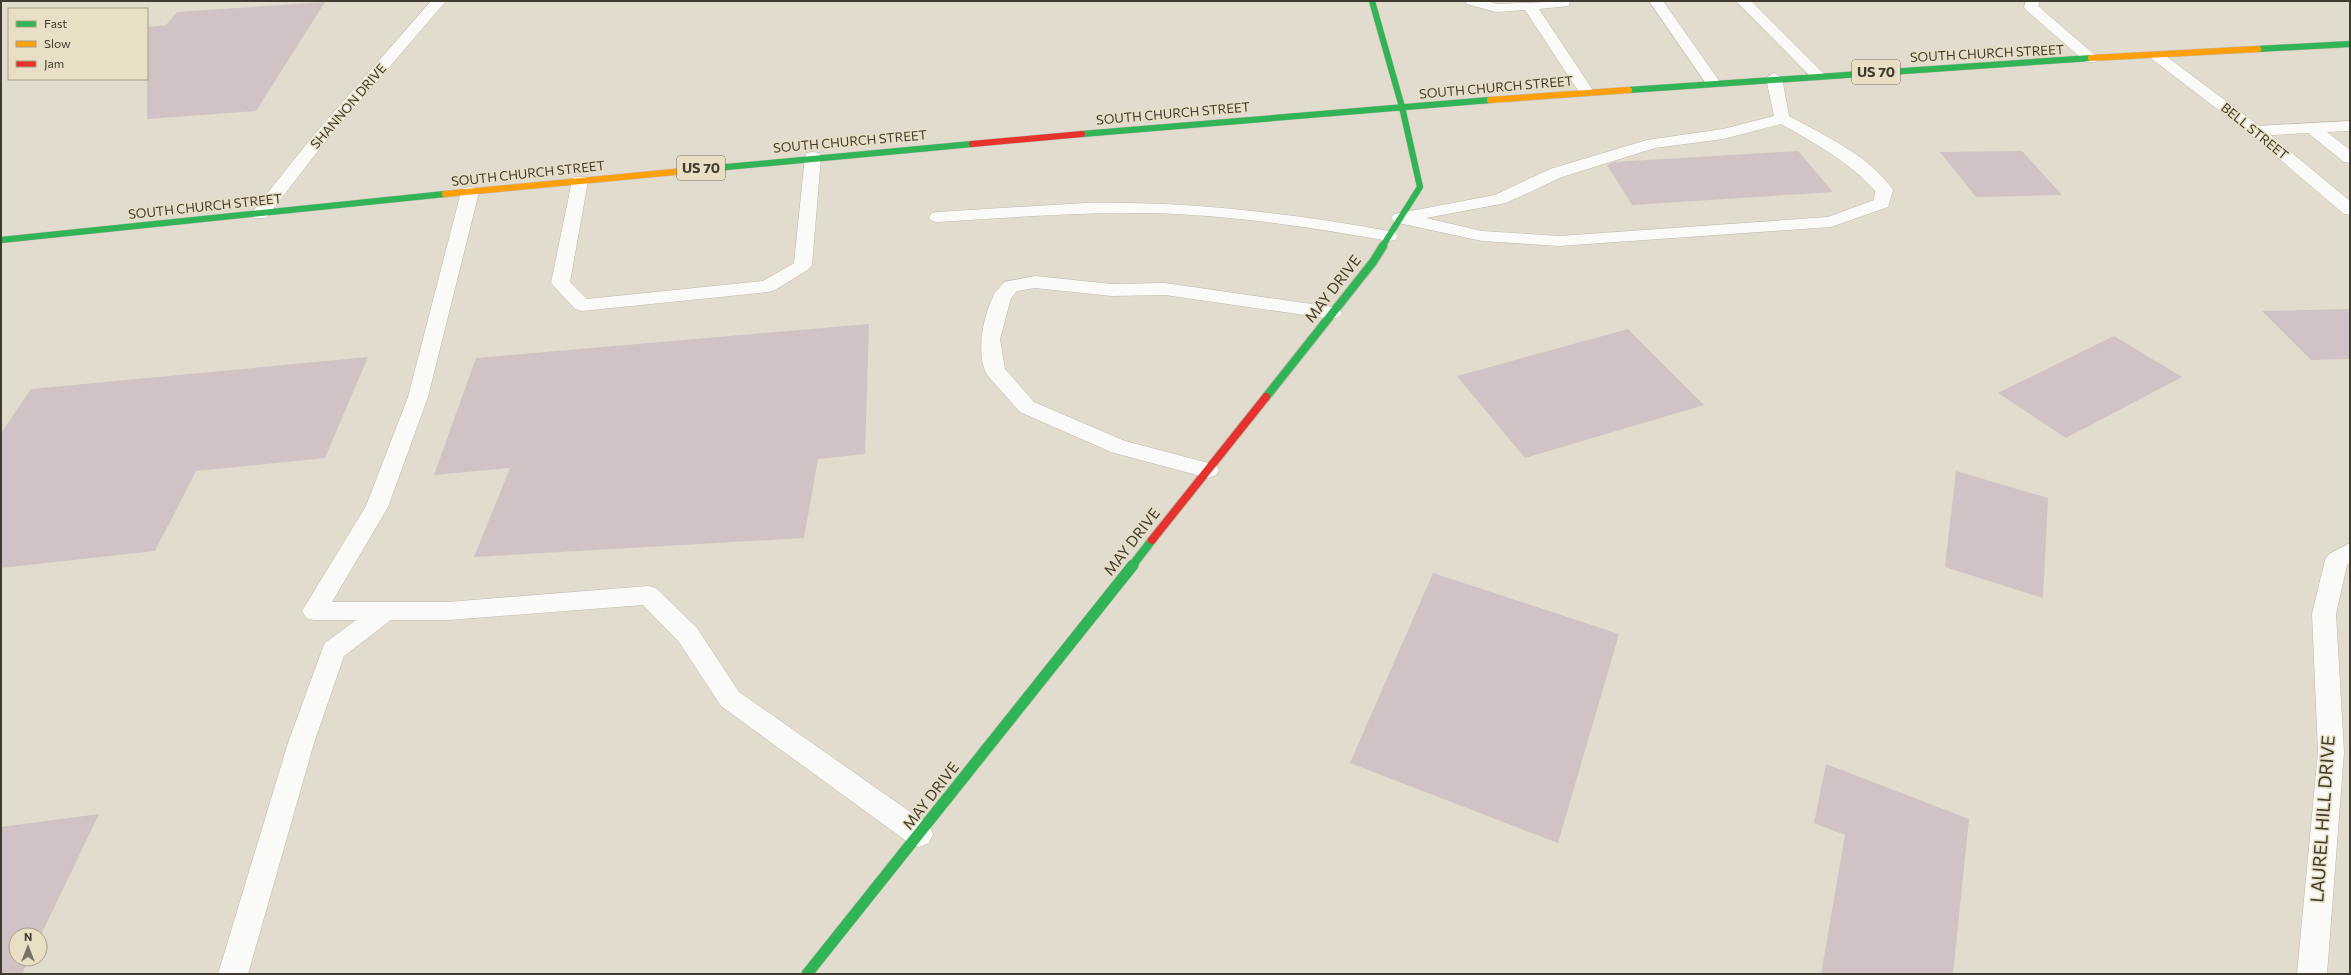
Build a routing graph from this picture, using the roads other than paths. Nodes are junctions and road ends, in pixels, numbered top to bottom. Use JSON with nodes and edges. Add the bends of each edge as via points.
{"nodes":[{"id":1,"x":439,"y":1,"type":"edge"},
{"id":2,"x":1372,"y":1,"type":"edge"},
{"id":3,"x":1472,"y":1,"type":"edge"},
{"id":4,"x":1656,"y":1,"type":"edge"},
{"id":5,"x":1743,"y":1,"type":"edge"},
{"id":6,"x":1747,"y":1,"type":"edge"},
{"id":7,"x":2033,"y":1,"type":"edge"},
{"id":8,"x":1564,"y":3,"type":"dead end"},
{"id":9,"x":1528,"y":5,"type":"junction"},
{"id":10,"x":2350,"y":44,"type":"edge"},
{"id":11,"x":2157,"y":56,"type":"junction"},
{"id":12,"x":2092,"y":59,"type":"junction"},
{"id":13,"x":1818,"y":76,"type":"junction"},
{"id":14,"x":1774,"y":78,"type":"junction"},
{"id":15,"x":1712,"y":82,"type":"junction"},
{"id":16,"x":1586,"y":92,"type":"junction"},
{"id":17,"x":1402,"y":107,"type":"junction"},
{"id":18,"x":1782,"y":118,"type":"junction"},
{"id":19,"x":2350,"y":126,"type":"edge"},
{"id":20,"x":2312,"y":128,"type":"junction"},
{"id":21,"x":2256,"y":131,"type":"junction"},
{"id":22,"x":813,"y":157,"type":"junction"},
{"id":23,"x":2350,"y":158,"type":"edge"},
{"id":24,"x":580,"y":181,"type":"junction"},
{"id":25,"x":470,"y":192,"type":"junction"},
{"id":26,"x":2350,"y":210,"type":"edge"},
{"id":27,"x":260,"y":214,"type":"junction"},
{"id":28,"x":938,"y":217,"type":"dead end"},
{"id":29,"x":1400,"y":218,"type":"junction"},
{"id":30,"x":1389,"y":236,"type":"junction"},
{"id":31,"x":1,"y":240,"type":"edge"},
{"id":32,"x":1332,"y":313,"type":"junction"},
{"id":33,"x":1208,"y":470,"type":"junction"},
{"id":34,"x":2350,"y":552,"type":"edge"},
{"id":35,"x":386,"y":611,"type":"junction"},
{"id":36,"x":919,"y":834,"type":"junction"},
{"id":37,"x":233,"y":974,"type":"edge"},
{"id":38,"x":807,"y":974,"type":"edge"},
{"id":39,"x":2312,"y":974,"type":"edge"}],
"edges":[{"from":1,"to":27,"type":"street","name":"SHANNON DRIVE","via":[[319,139]]},
{"from":2,"to":17,"type":"main road","name":"MAY DRIVE"},
{"from":3,"to":9,"type":"street","via":[[1496,8]]},
{"from":4,"to":15,"type":"street"},
{"from":5,"to":6,"type":"street"},
{"from":5,"to":13,"type":"street"},
{"from":7,"to":12,"type":"street","via":[[2031,7]]},
{"from":8,"to":9,"type":"street"},
{"from":9,"to":16,"type":"street"},
{"from":10,"to":11,"type":"main road","name":"SOUTH CHURCH STREET","number":"US 70"},
{"from":11,"to":12,"type":"main road","name":"SOUTH CHURCH STREET","number":"US 70"},
{"from":11,"to":21,"type":"street","name":"BELL STREET"},
{"from":12,"to":13,"type":"main road","name":"SOUTH CHURCH STREET","number":"US 70"},
{"from":13,"to":14,"type":"main road","name":"SOUTH CHURCH STREET","number":"US 70"},
{"from":14,"to":15,"type":"main road","name":"SOUTH CHURCH STREET","number":"US 70"},
{"from":14,"to":18,"type":"street"},
{"from":15,"to":16,"type":"main road","name":"SOUTH CHURCH STREET","number":"US 70"},
{"from":16,"to":17,"type":"main road","name":"SOUTH CHURCH STREET","number":"US 70"},
{"from":17,"to":22,"type":"main road","name":"SOUTH CHURCH STREET","number":"US 70"},
{"from":17,"to":29,"type":"main road","name":"MAY DRIVE","via":[[1420,187]]},
{"from":18,"to":29,"type":"street","via":[[1723,134],[1652,143],[1556,173],[1500,199]]},
{"from":18,"to":29,"type":"street","via":[[1829,145],[1870,173],[1884,190],[1882,203],[1831,222],[1558,242],[1482,236]]},
{"from":19,"to":20,"type":"street"},
{"from":20,"to":21,"type":"street"},
{"from":20,"to":23,"type":"street"},
{"from":21,"to":26,"type":"street","name":"BELL STREET"},
{"from":22,"to":24,"type":"main road","name":"SOUTH CHURCH STREET","number":"US 70"},
{"from":22,"to":24,"type":"street","via":[[803,264],[768,286],[582,305],[560,283]]},
{"from":24,"to":25,"type":"main road","name":"SOUTH CHURCH STREET","number":"US 70"},
{"from":25,"to":27,"type":"main road","name":"SOUTH CHURCH STREET","number":"US 70"},
{"from":25,"to":35,"type":"street","via":[[415,404],[377,507],[314,611]]},
{"from":27,"to":31,"type":"main road","name":"SOUTH CHURCH STREET","number":"US 70"},
{"from":28,"to":30,"type":"street","via":[[1172,209],[1317,222]]},
{"from":29,"to":30,"type":"main road","name":"MAY DRIVE"},
{"from":30,"to":32,"type":"main road","name":"MAY DRIVE"},
{"from":32,"to":33,"type":"main road","name":"MAY DRIVE"},
{"from":32,"to":33,"type":"street","via":[[1165,289],[1112,290],[1035,282],[1011,286],[1002,297],[990,339],[995,371],[1027,408],[1119,447]]},
{"from":33,"to":36,"type":"main road","name":"MAY DRIVE"},
{"from":34,"to":39,"type":"street","name":"LAUREL HILL DRIVE","via":[[2337,560],[2324,614],[2331,752]]},
{"from":35,"to":36,"type":"street","via":[[448,611],[648,595],[688,635],[730,699]]},
{"from":35,"to":37,"type":"street","via":[[334,650],[301,743]]},
{"from":36,"to":38,"type":"main road","name":"MAY DRIVE"}]}
